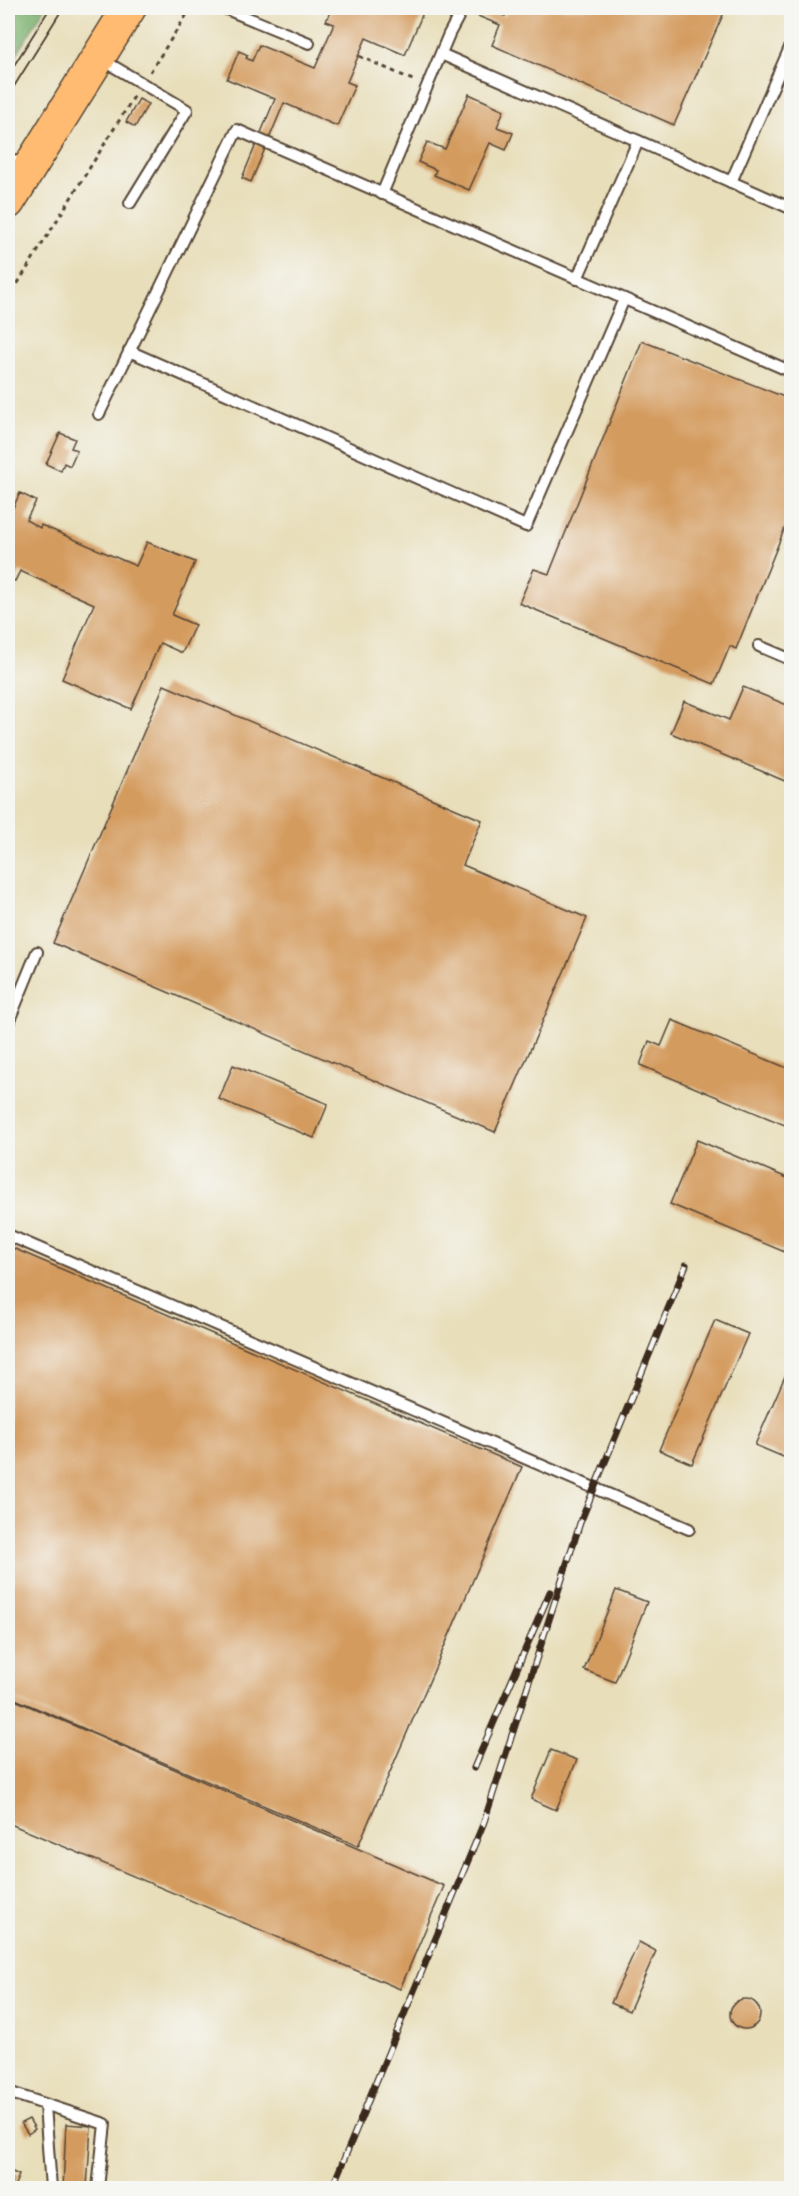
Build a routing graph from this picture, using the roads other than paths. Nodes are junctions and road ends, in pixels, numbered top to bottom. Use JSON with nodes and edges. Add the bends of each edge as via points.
{"nodes":[{"id":1,"x":129,"y":8,"type":"edge"},
{"id":2,"x":224,"y":8,"type":"edge"},
{"id":3,"x":463,"y":8,"type":"edge"},
{"id":4,"x":309,"y":43,"type":"dead end"},
{"id":5,"x":792,"y":43,"type":"edge"},
{"id":6,"x":441,"y":54,"type":"junction"},
{"id":7,"x":99,"y":57,"type":"junction"},
{"id":8,"x":638,"y":141,"type":"junction"},
{"id":9,"x":18,"y":163,"type":"edge"},
{"id":10,"x":731,"y":182,"type":"junction"},
{"id":11,"x":382,"y":194,"type":"junction"},
{"id":12,"x":8,"y":202,"type":"edge"},
{"id":13,"x":130,"y":203,"type":"dead end"},
{"id":14,"x":792,"y":204,"type":"edge"},
{"id":15,"x":577,"y":279,"type":"junction"},
{"id":16,"x":624,"y":299,"type":"junction"},
{"id":17,"x":129,"y":351,"type":"junction"},
{"id":18,"x":792,"y":372,"type":"edge"},
{"id":19,"x":99,"y":414,"type":"dead end"},
{"id":20,"x":759,"y":646,"type":"dead end"},
{"id":21,"x":792,"y":660,"type":"edge"},
{"id":22,"x":37,"y":952,"type":"dead end"},
{"id":23,"x":8,"y":1023,"type":"edge"},
{"id":24,"x":8,"y":1235,"type":"edge"},
{"id":25,"x":689,"y":1529,"type":"dead end"},
{"id":26,"x":8,"y":2092,"type":"edge"},
{"id":27,"x":45,"y":2105,"type":"junction"},
{"id":28,"x":51,"y":2188,"type":"edge"},
{"id":29,"x":98,"y":2188,"type":"edge"}],
"edges":[{"from":1,"to":7,"type":"main road"},
{"from":2,"to":4,"type":"lane"},
{"from":3,"to":6,"type":"lane"},
{"from":5,"to":10,"type":"lane"},
{"from":6,"to":8,"type":"lane"},
{"from":6,"to":11,"type":"lane"},
{"from":7,"to":9,"type":"main road"},
{"from":7,"to":13,"type":"lane","via":[[187,110]]},
{"from":8,"to":10,"type":"lane"},
{"from":8,"to":15,"type":"lane"},
{"from":9,"to":12,"type":"main road"},
{"from":10,"to":14,"type":"lane","via":[[788,207]]},
{"from":11,"to":15,"type":"lane"},
{"from":11,"to":17,"type":"lane","via":[[237,130]]},
{"from":15,"to":16,"type":"lane"},
{"from":16,"to":17,"type":"lane","via":[[526,526]]},
{"from":16,"to":18,"type":"lane"},
{"from":17,"to":19,"type":"lane"},
{"from":20,"to":21,"type":"lane"},
{"from":22,"to":23,"type":"lane"},
{"from":24,"to":25,"type":"lane"},
{"from":26,"to":27,"type":"lane"},
{"from":27,"to":28,"type":"lane"},
{"from":27,"to":29,"type":"lane","via":[[105,2124]]}]}
